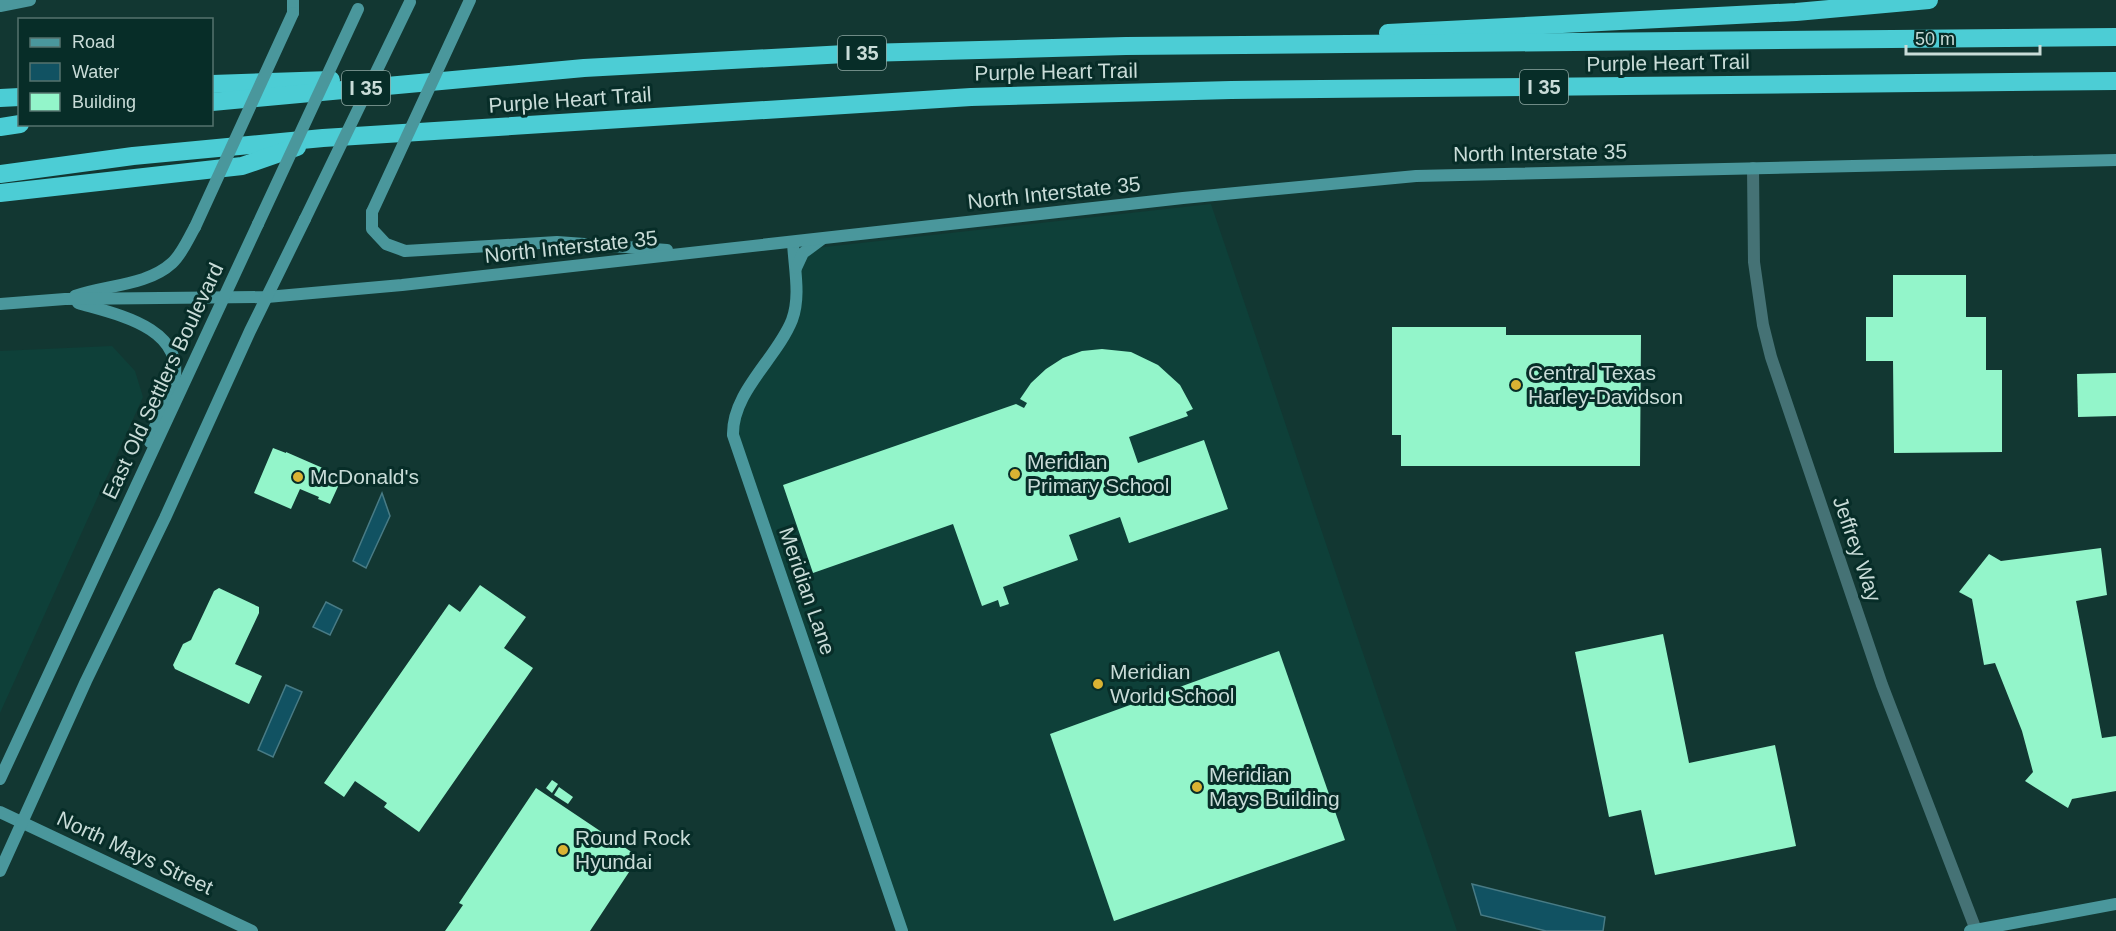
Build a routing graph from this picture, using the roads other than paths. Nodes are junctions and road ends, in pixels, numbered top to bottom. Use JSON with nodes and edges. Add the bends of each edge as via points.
{"nodes":[{"id":1,"x":30,"y":0,"type":"edge"},
{"id":2,"x":470,"y":0,"type":"edge"},
{"id":3,"x":1929,"y":0,"type":"edge"},
{"id":4,"x":410,"y":1,"type":"edge"},
{"id":5,"x":360,"y":4,"type":"edge"},
{"id":6,"x":0,"y":6,"type":"edge"},
{"id":7,"x":293,"y":6,"type":"edge"},
{"id":8,"x":2116,"y":37,"type":"edge"},
{"id":9,"x":1203,"y":46,"type":"junction"},
{"id":10,"x":521,"y":73,"type":"junction"},
{"id":11,"x":2116,"y":81,"type":"edge"},
{"id":12,"x":213,"y":84,"type":"edge"},
{"id":13,"x":18,"y":97,"type":"edge"},
{"id":14,"x":0,"y":98,"type":"edge"},
{"id":15,"x":213,"y":102,"type":"edge"},
{"id":16,"x":18,"y":124,"type":"edge"},
{"id":17,"x":0,"y":127,"type":"edge"},
{"id":18,"x":323,"y":138,"type":"junction"},
{"id":19,"x":2116,"y":160,"type":"edge"},
{"id":20,"x":1753,"y":168,"type":"junction"},
{"id":21,"x":0,"y":174,"type":"edge"},
{"id":22,"x":0,"y":193,"type":"edge"},
{"id":23,"x":823,"y":238,"type":"junction"},
{"id":24,"x":793,"y":242,"type":"junction"},
{"id":25,"x":700,"y":252,"type":"junction"},
{"id":26,"x":795,"y":272,"type":"junction"},
{"id":27,"x":224,"y":297,"type":"junction"},
{"id":28,"x":267,"y":297,"type":"junction"},
{"id":29,"x":65,"y":299,"type":"junction"},
{"id":30,"x":0,"y":304,"type":"edge"},
{"id":31,"x":139,"y":480,"type":"junction"},
{"id":32,"x":0,"y":779,"type":"edge"},
{"id":33,"x":0,"y":812,"type":"edge"},
{"id":34,"x":22,"y":822,"type":"junction"},
{"id":35,"x":0,"y":871,"type":"edge"},
{"id":36,"x":2116,"y":904,"type":"edge"},
{"id":37,"x":1973,"y":930,"type":"edge"},
{"id":38,"x":252,"y":931,"type":"edge"},
{"id":39,"x":902,"y":931,"type":"edge"}],
"edges":[{"from":1,"to":6,"type":"main road"},
{"from":2,"to":25,"type":"main road","bridge":true,"via":[[372,213],[372,229],[386,244],[405,251],[557,242]]},
{"from":3,"to":9,"type":"highway","via":[[1796,12],[1441,29]]},
{"from":4,"to":28,"type":"main road","bridge":true},
{"from":5,"to":27,"type":"main road","name":"East Old Settlers Boulevard","bridge":true},
{"from":7,"to":29,"type":"main road","bridge":true,"via":[[195,227],[173,262],[150,276]]},
{"from":8,"to":9,"type":"highway","name":"Purple Heart Trail","number":"I 35"},
{"from":9,"to":10,"type":"highway","name":"Purple Heart Trail","number":"I 35","via":[[864,53]]},
{"from":10,"to":12,"type":"highway"},
{"from":10,"to":15,"type":"highway","name":"Purple Heart Trail","number":"I 35"},
{"from":11,"to":18,"type":"highway","name":"Purple Heart Trail","number":"I 35","via":[[1231,90],[971,97]]},
{"from":13,"to":14,"type":"highway"},
{"from":16,"to":17,"type":"highway"},
{"from":18,"to":21,"type":"highway","name":"Purple Heart Trail","number":"I 35","via":[[133,156]]},
{"from":18,"to":22,"type":"highway","via":[[242,166]]},
{"from":19,"to":20,"type":"main road","name":"North Interstate 35"},
{"from":20,"to":23,"type":"main road","name":"North Interstate 35","via":[[1416,177]]},
{"from":20,"to":37,"type":"street","name":"Jeffrey Way","via":[[1754,262],[1771,357],[1882,685]]},
{"from":23,"to":24,"type":"main road","name":"North Interstate 35"},
{"from":23,"to":26,"type":"main road","via":[[803,253]]},
{"from":24,"to":25,"type":"main road","name":"North Interstate 35"},
{"from":24,"to":26,"type":"main road","name":"Meridian Lane"},
{"from":25,"to":28,"type":"main road","name":"North Interstate 35"},
{"from":26,"to":39,"type":"main road","name":"Meridian Lane","via":[[797,297],[793,319],[735,414],[733,435]]},
{"from":27,"to":28,"type":"main road","name":"North Interstate 35"},
{"from":27,"to":29,"type":"main road","name":"North Interstate 35"},
{"from":27,"to":31,"type":"main road","name":"East Old Settlers Boulevard"},
{"from":28,"to":34,"type":"main road"},
{"from":29,"to":30,"type":"main road","name":"North Interstate 35"},
{"from":29,"to":31,"type":"main road","via":[[137,321],[166,342],[174,359],[174,381],[155,425]]},
{"from":31,"to":32,"type":"main road","name":"East Old Settlers Boulevard"},
{"from":33,"to":34,"type":"main road","name":"North Mays Street"},
{"from":34,"to":35,"type":"main road"},
{"from":34,"to":38,"type":"main road","name":"North Mays Street"},
{"from":36,"to":37,"type":"main road"}]}
